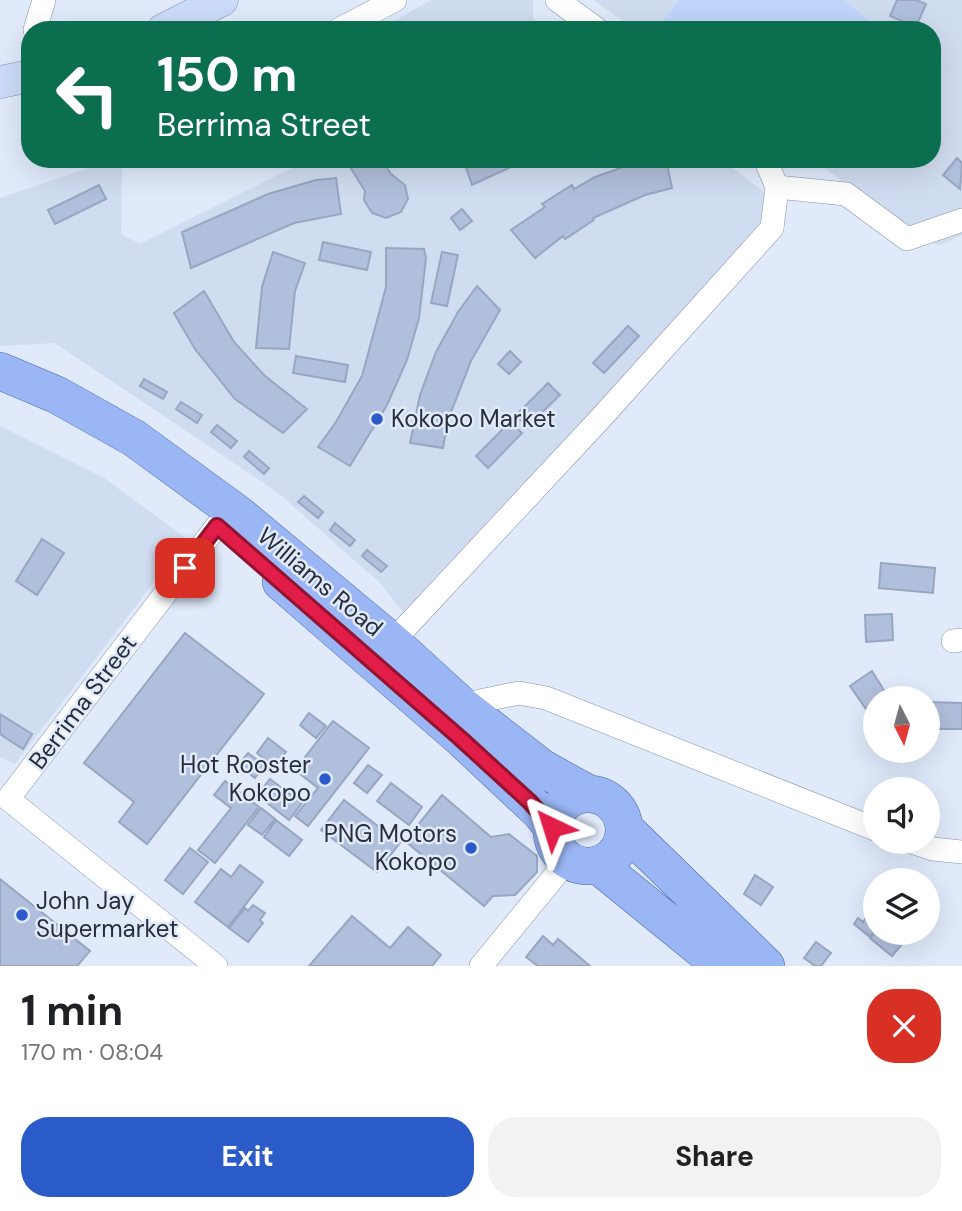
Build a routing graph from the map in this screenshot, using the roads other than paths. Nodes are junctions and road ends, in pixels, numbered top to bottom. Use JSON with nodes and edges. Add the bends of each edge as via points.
{"nodes":[{"id":1,"x":44,"y":0,"type":"edge"},
{"id":2,"x":222,"y":0,"type":"edge"},
{"id":3,"x":395,"y":0,"type":"edge"},
{"id":4,"x":557,"y":0,"type":"edge"},
{"id":5,"x":38,"y":21,"type":"edge"},
{"id":6,"x":181,"y":21,"type":"edge"},
{"id":7,"x":355,"y":21,"type":"edge"},
{"id":8,"x":586,"y":21,"type":"edge"},
{"id":9,"x":21,"y":78,"type":"edge"},
{"id":10,"x":0,"y":82,"type":"edge"},
{"id":11,"x":769,"y":168,"type":"edge"},
{"id":12,"x":777,"y":187,"type":"junction"},
{"id":13,"x":962,"y":220,"type":"edge"},
{"id":14,"x":0,"y":371,"type":"edge"},
{"id":15,"x":0,"y":395,"type":"edge"},
{"id":16,"x":217,"y":526,"type":"junction"},
{"id":17,"x":392,"y":642,"type":"junction"},
{"id":18,"x":461,"y":705,"type":"junction"},
{"id":19,"x":589,"y":794,"type":"junction"},
{"id":20,"x":4,"y":804,"type":"edge"},
{"id":21,"x":863,"y":824,"type":"edge"},
{"id":22,"x":552,"y":827,"type":"junction"},
{"id":23,"x":625,"y":829,"type":"junction"},
{"id":24,"x":940,"y":850,"type":"edge"},
{"id":25,"x":962,"y":852,"type":"edge"},
{"id":26,"x":583,"y":863,"type":"junction"},
{"id":27,"x":216,"y":966,"type":"edge"},
{"id":28,"x":481,"y":966,"type":"edge"},
{"id":29,"x":722,"y":966,"type":"edge"},
{"id":30,"x":766,"y":966,"type":"edge"}],
"edges":[{"from":1,"to":5,"type":"street"},
{"from":2,"to":6,"type":"street"},
{"from":3,"to":7,"type":"street"},
{"from":4,"to":8,"type":"street"},
{"from":9,"to":10,"type":"street"},
{"from":11,"to":12,"type":"street"},
{"from":12,"to":13,"type":"street","via":[[846,194],[907,239]]},
{"from":12,"to":17,"type":"street","via":[[772,228]]},
{"from":14,"to":17,"type":"main road","name":"Williams Road","via":[[57,395],[134,438],[238,514]]},
{"from":15,"to":16,"type":"main road","name":"Williams Road","via":[[118,454]]},
{"from":16,"to":20,"type":"street","name":"Berrima Street"},
{"from":16,"to":22,"type":"main road","name":"Williams Road","via":[[460,738]]},
{"from":17,"to":18,"type":"main road","name":"Williams Road"},
{"from":18,"to":19,"type":"main road","name":"Williams Road","via":[[542,768]]},
{"from":18,"to":21,"type":"street","via":[[519,693],[546,698]]},
{"from":19,"to":22,"type":"main road","via":[[560,807]]},
{"from":19,"to":23,"type":"main road","name":"Williams Road","via":[[614,804]]},
{"from":20,"to":27,"type":"street","name":"Berrima Street"},
{"from":22,"to":26,"type":"main road","name":"Williams Road","via":[[556,846]]},
{"from":23,"to":26,"type":"main road","via":[[616,854]]},
{"from":23,"to":30,"type":"main road","name":"Williams Road"},
{"from":24,"to":25,"type":"street"},
{"from":26,"to":28,"type":"street"},
{"from":26,"to":29,"type":"main road","name":"Williams Road"}]}
